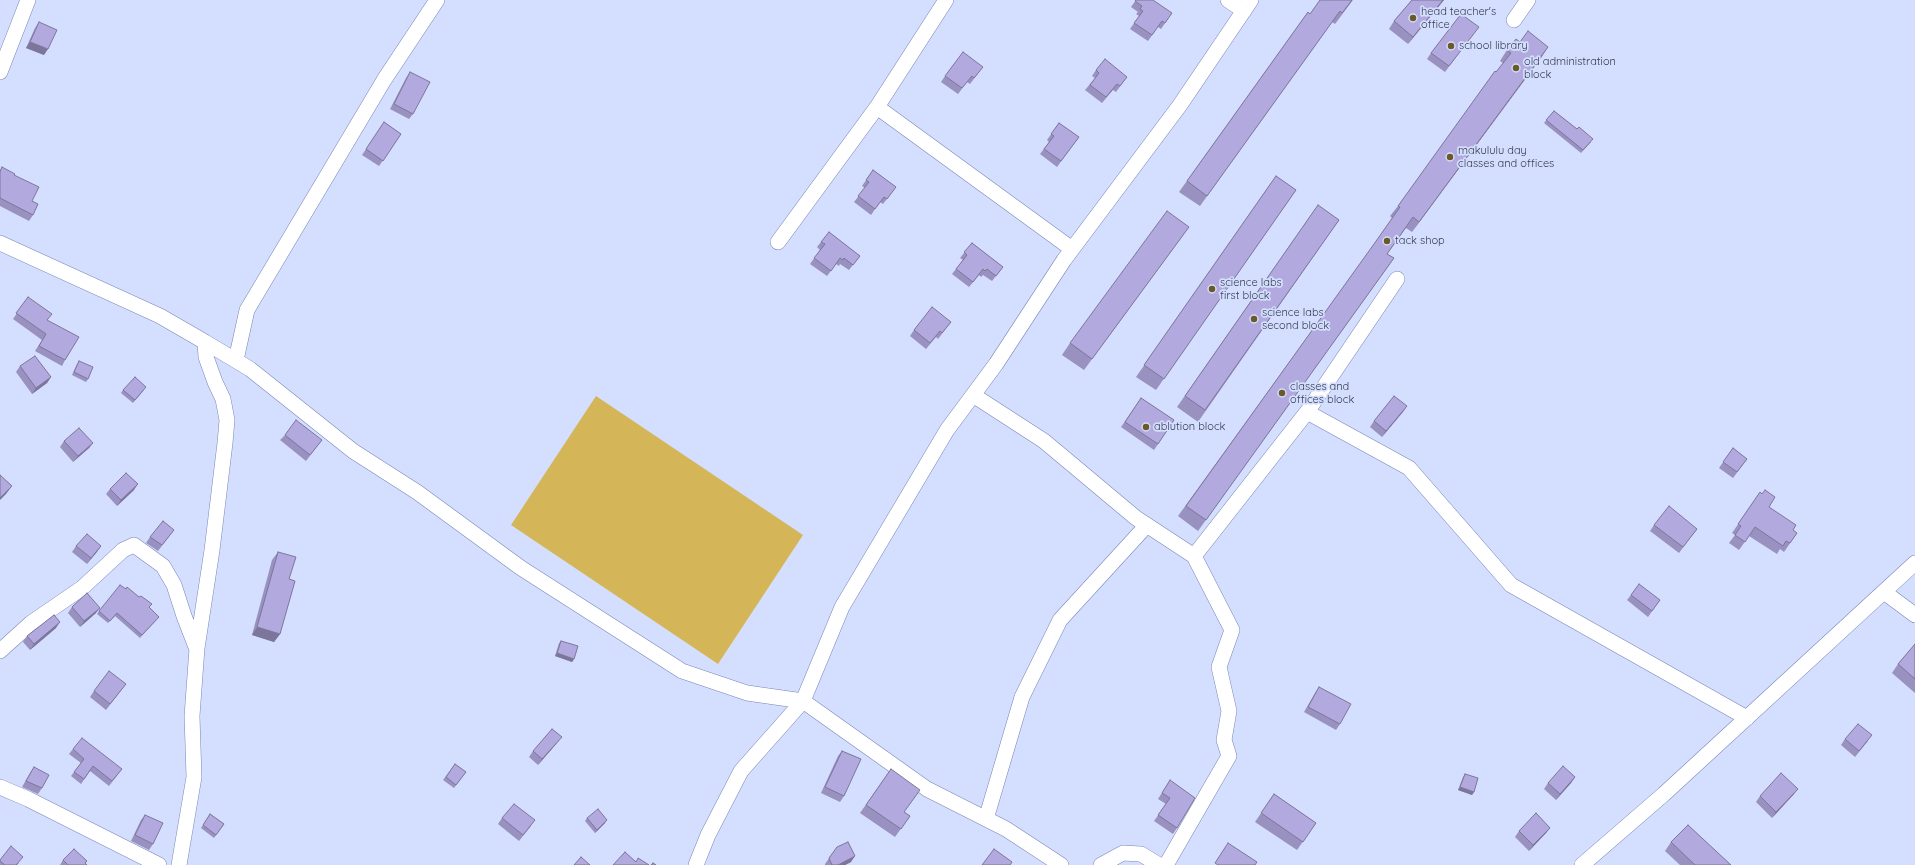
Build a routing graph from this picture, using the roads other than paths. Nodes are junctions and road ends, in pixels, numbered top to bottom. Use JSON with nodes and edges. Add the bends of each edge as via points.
{"nodes":[{"id":1,"x":28,"y":0,"type":"edge"},
{"id":2,"x":436,"y":0,"type":"edge"},
{"id":3,"x":946,"y":0,"type":"edge"},
{"id":4,"x":1228,"y":0,"type":"edge"},
{"id":5,"x":1528,"y":0,"type":"edge"},
{"id":6,"x":1247,"y":5,"type":"edge"},
{"id":7,"x":1514,"y":20,"type":"dead end"},
{"id":8,"x":0,"y":72,"type":"edge"},
{"id":9,"x":877,"y":107,"type":"junction"},
{"id":10,"x":778,"y":242,"type":"dead end"},
{"id":11,"x":0,"y":243,"type":"edge"},
{"id":12,"x":1072,"y":249,"type":"junction"},
{"id":13,"x":1397,"y":279,"type":"dead end"},
{"id":14,"x":205,"y":342,"type":"junction"},
{"id":15,"x":236,"y":360,"type":"junction"},
{"id":16,"x":973,"y":395,"type":"junction"},
{"id":17,"x":1307,"y":412,"type":"junction"},
{"id":18,"x":1147,"y":525,"type":"junction"},
{"id":19,"x":1194,"y":556,"type":"junction"},
{"id":20,"x":1915,"y":563,"type":"edge"},
{"id":21,"x":1884,"y":592,"type":"junction"},
{"id":22,"x":1915,"y":615,"type":"edge"},
{"id":23,"x":197,"y":648,"type":"junction"},
{"id":24,"x":0,"y":651,"type":"edge"},
{"id":25,"x":803,"y":701,"type":"junction"},
{"id":26,"x":1747,"y":718,"type":"junction"},
{"id":27,"x":0,"y":787,"type":"edge"},
{"id":28,"x":986,"y":819,"type":"junction"},
{"id":29,"x":159,"y":865,"type":"edge"},
{"id":30,"x":179,"y":865,"type":"edge"},
{"id":31,"x":696,"y":865,"type":"edge"},
{"id":32,"x":1061,"y":865,"type":"edge"},
{"id":33,"x":1101,"y":865,"type":"edge"},
{"id":34,"x":1159,"y":865,"type":"edge"},
{"id":35,"x":1166,"y":865,"type":"edge"},
{"id":36,"x":1582,"y":865,"type":"edge"}],
"edges":[{"from":1,"to":8,"type":"street"},
{"from":2,"to":15,"type":"street","via":[[380,86],[247,310]]},
{"from":3,"to":9,"type":"street"},
{"from":4,"to":6,"type":"street"},
{"from":5,"to":7,"type":"street"},
{"from":6,"to":12,"type":"street","via":[[1180,105]]},
{"from":9,"to":10,"type":"street"},
{"from":9,"to":12,"type":"street"},
{"from":11,"to":14,"type":"street","via":[[160,316]]},
{"from":12,"to":16,"type":"street"},
{"from":13,"to":17,"type":"street"},
{"from":14,"to":15,"type":"street"},
{"from":14,"to":23,"type":"street","via":[[206,357],[223,400],[227,420],[212,550]]},
{"from":15,"to":25,"type":"street","via":[[353,451],[417,492],[521,568],[682,671],[747,693]]},
{"from":16,"to":18,"type":"street","via":[[1044,440]]},
{"from":16,"to":25,"type":"street","via":[[947,430],[842,607]]},
{"from":17,"to":19,"type":"street"},
{"from":17,"to":26,"type":"street","via":[[1409,468],[1511,585]]},
{"from":18,"to":19,"type":"street"},
{"from":18,"to":28,"type":"street","via":[[1060,620],[1022,697]]},
{"from":19,"to":35,"type":"street","via":[[1232,630],[1219,667],[1229,711],[1224,740],[1229,756]]},
{"from":20,"to":21,"type":"street"},
{"from":21,"to":22,"type":"street"},
{"from":21,"to":26,"type":"street"},
{"from":23,"to":24,"type":"street","via":[[174,585],[163,566],[134,545],[123,550],[82,588],[30,623]]},
{"from":23,"to":30,"type":"street","via":[[192,716],[194,777]]},
{"from":25,"to":28,"type":"street","via":[[927,789]]},
{"from":25,"to":31,"type":"street","via":[[741,771],[708,835]]},
{"from":26,"to":36,"type":"street"},
{"from":27,"to":29,"type":"street"},
{"from":28,"to":32,"type":"street"},
{"from":33,"to":34,"type":"street","via":[[1123,853],[1141,854]]}]}
